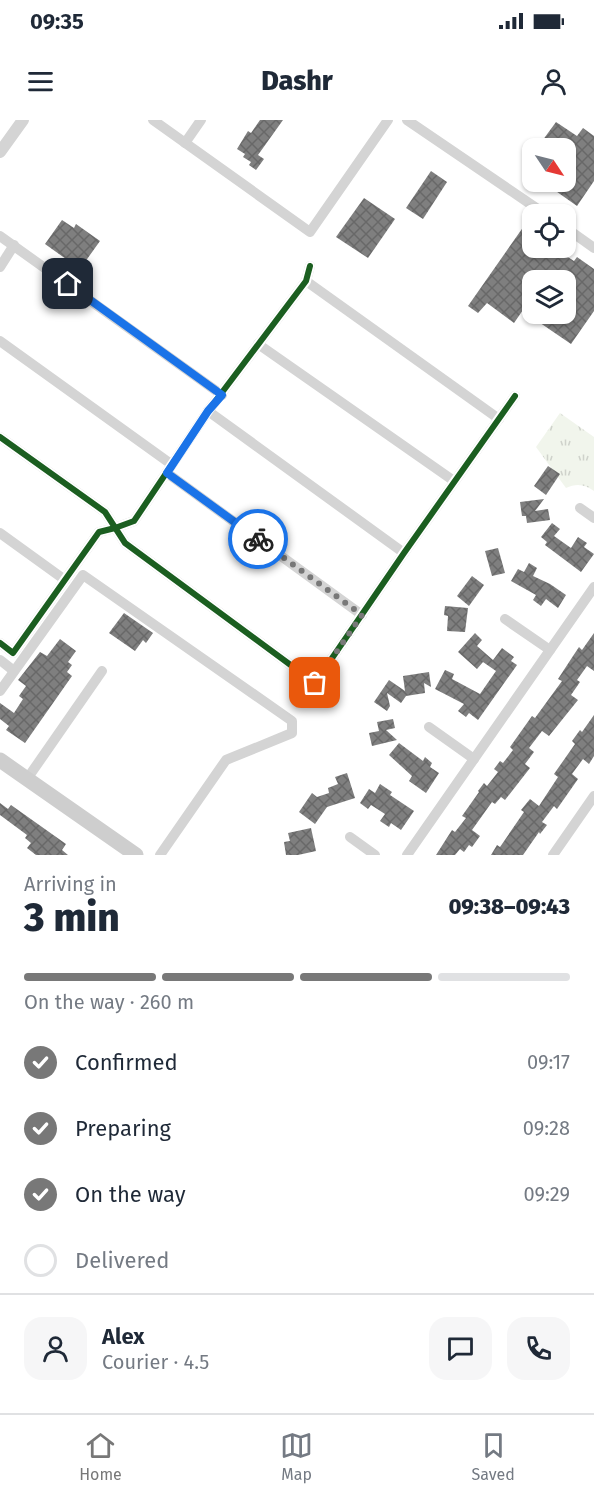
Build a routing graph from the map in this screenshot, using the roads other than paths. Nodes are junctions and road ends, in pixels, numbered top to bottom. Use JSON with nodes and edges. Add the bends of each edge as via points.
{"nodes":[{"id":1,"x":23,"y":120,"type":"edge"},
{"id":2,"x":153,"y":120,"type":"edge"},
{"id":3,"x":201,"y":120,"type":"edge"},
{"id":4,"x":388,"y":120,"type":"edge"},
{"id":5,"x":407,"y":120,"type":"edge"},
{"id":6,"x":185,"y":143,"type":"junction"},
{"id":7,"x":0,"y":152,"type":"edge"},
{"id":8,"x":530,"y":204,"type":"edge"},
{"id":9,"x":576,"y":235,"type":"edge"},
{"id":10,"x":0,"y":236,"type":"edge"},
{"id":11,"x":14,"y":245,"type":"junction"},
{"id":12,"x":594,"y":248,"type":"edge"},
{"id":13,"x":310,"y":266,"type":"dead end"},
{"id":14,"x":0,"y":267,"type":"edge"},
{"id":15,"x":306,"y":281,"type":"junction"},
{"id":16,"x":0,"y":340,"type":"edge"},
{"id":17,"x":258,"y":344,"type":"junction"},
{"id":18,"x":222,"y":395,"type":"junction"},
{"id":19,"x":515,"y":396,"type":"dead end"},
{"id":20,"x":208,"y":411,"type":"junction"},
{"id":21,"x":499,"y":419,"type":"junction"},
{"id":22,"x":0,"y":437,"type":"edge"},
{"id":23,"x":169,"y":468,"type":"junction"},
{"id":24,"x":454,"y":481,"type":"junction"},
{"id":25,"x":580,"y":508,"type":"dead end"},
{"id":26,"x":594,"y":518,"type":"edge"},
{"id":27,"x":115,"y":528,"type":"junction"},
{"id":28,"x":0,"y":533,"type":"edge"},
{"id":29,"x":404,"y":553,"type":"junction"},
{"id":30,"x":65,"y":580,"type":"junction"},
{"id":31,"x":594,"y":587,"type":"edge"},
{"id":32,"x":362,"y":615,"type":"junction"},
{"id":33,"x":506,"y":619,"type":"dead end"},
{"id":34,"x":0,"y":643,"type":"edge"},
{"id":35,"x":550,"y":650,"type":"junction"},
{"id":36,"x":0,"y":660,"type":"edge"},
{"id":37,"x":14,"y":671,"type":"junction"},
{"id":38,"x":102,"y":671,"type":"dead end"},
{"id":39,"x":0,"y":691,"type":"edge"},
{"id":40,"x":429,"y":728,"type":"dead end"},
{"id":41,"x":474,"y":759,"type":"junction"},
{"id":42,"x":0,"y":760,"type":"edge"},
{"id":43,"x":27,"y":778,"type":"junction"},
{"id":44,"x":594,"y":796,"type":"edge"},
{"id":45,"x":350,"y":837,"type":"dead end"},
{"id":46,"x":136,"y":855,"type":"edge"},
{"id":47,"x":160,"y":855,"type":"edge"},
{"id":48,"x":375,"y":855,"type":"edge"},
{"id":49,"x":407,"y":855,"type":"edge"},
{"id":50,"x":553,"y":855,"type":"edge"}],
"edges":[{"from":1,"to":7,"type":"street"},
{"from":2,"to":6,"type":"street"},
{"from":3,"to":6,"type":"street"},
{"from":4,"to":6,"type":"street","via":[[310,232]]},
{"from":5,"to":8,"type":"street"},
{"from":9,"to":12,"type":"street"},
{"from":10,"to":11,"type":"street"},
{"from":11,"to":14,"type":"street"},
{"from":11,"to":18,"type":"street"},
{"from":13,"to":15,"type":"street"},
{"from":15,"to":17,"type":"street"},
{"from":15,"to":21,"type":"street"},
{"from":16,"to":23,"type":"street"},
{"from":17,"to":18,"type":"street"},
{"from":17,"to":24,"type":"street"},
{"from":18,"to":20,"type":"street"},
{"from":19,"to":21,"type":"street"},
{"from":20,"to":23,"type":"street"},
{"from":20,"to":29,"type":"street"},
{"from":21,"to":24,"type":"street"},
{"from":22,"to":27,"type":"street","via":[[105,512]]},
{"from":23,"to":27,"type":"street","via":[[134,520]]},
{"from":23,"to":32,"type":"street"},
{"from":24,"to":29,"type":"street"},
{"from":25,"to":26,"type":"street"},
{"from":27,"to":30,"type":"street","via":[[99,532]]},
{"from":27,"to":32,"type":"street","via":[[125,543],[315,683]]},
{"from":28,"to":30,"type":"street"},
{"from":29,"to":32,"type":"street"},
{"from":30,"to":34,"type":"street","via":[[13,653]]},
{"from":31,"to":35,"type":"street"},
{"from":33,"to":35,"type":"street"},
{"from":35,"to":41,"type":"street"},
{"from":36,"to":37,"type":"street"},
{"from":37,"to":39,"type":"street"},
{"from":37,"to":47,"type":"street","via":[[83,574],[292,722],[292,733],[226,760]]},
{"from":38,"to":43,"type":"street"},
{"from":40,"to":41,"type":"street"},
{"from":41,"to":49,"type":"street"},
{"from":42,"to":43,"type":"main road"},
{"from":43,"to":46,"type":"main road"},
{"from":44,"to":50,"type":"street"},
{"from":45,"to":48,"type":"street"}]}
